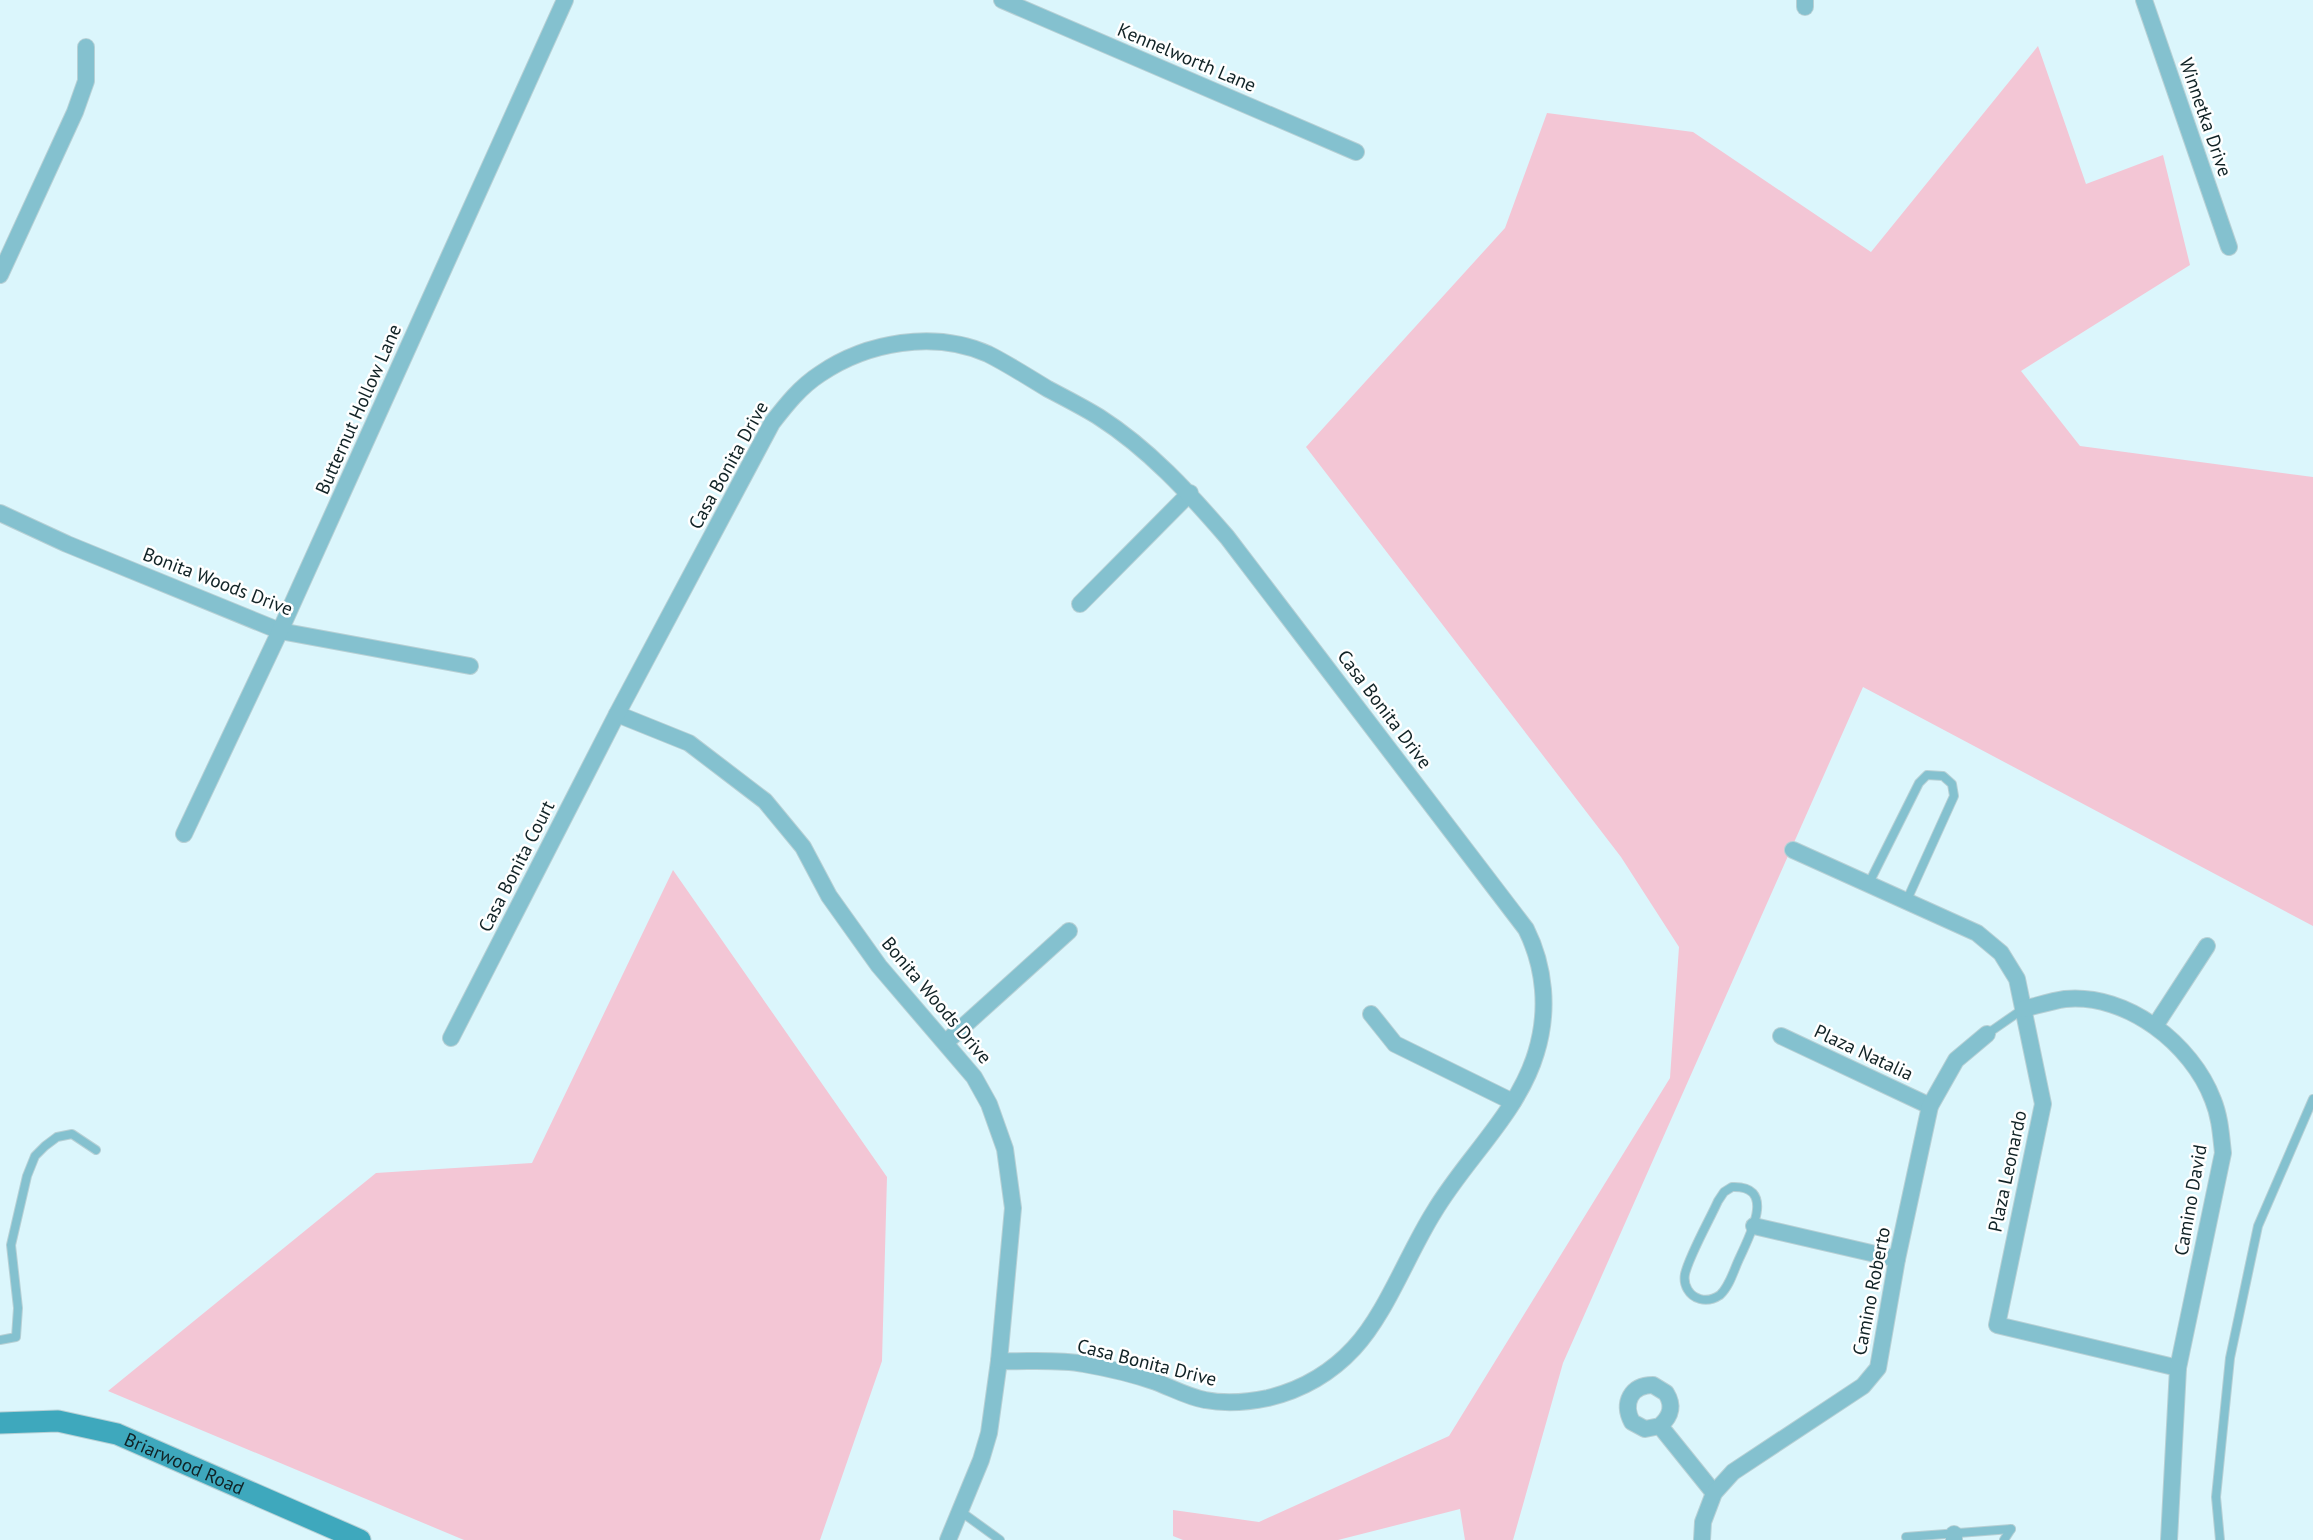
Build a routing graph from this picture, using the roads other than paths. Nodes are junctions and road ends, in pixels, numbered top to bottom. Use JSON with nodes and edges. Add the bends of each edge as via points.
{"nodes":[{"id":1,"x":565,"y":0,"type":"edge"},
{"id":2,"x":1002,"y":0,"type":"edge"},
{"id":3,"x":2144,"y":0,"type":"edge"},
{"id":4,"x":86,"y":47,"type":"dead end"},
{"id":5,"x":1356,"y":152,"type":"dead end"},
{"id":6,"x":2229,"y":247,"type":"dead end"},
{"id":7,"x":0,"y":275,"type":"edge"},
{"id":8,"x":1190,"y":493,"type":"junction"},
{"id":9,"x":0,"y":513,"type":"edge"},
{"id":10,"x":1080,"y":604,"type":"dead end"},
{"id":11,"x":280,"y":631,"type":"junction"},
{"id":12,"x":470,"y":666,"type":"dead end"},
{"id":13,"x":618,"y":714,"type":"junction"},
{"id":14,"x":184,"y":834,"type":"dead end"},
{"id":15,"x":1793,"y":850,"type":"dead end"},
{"id":16,"x":1868,"y":885,"type":"junction"},
{"id":17,"x":1906,"y":902,"type":"junction"},
{"id":18,"x":1069,"y":931,"type":"dead end"},
{"id":19,"x":2207,"y":946,"type":"dead end"},
{"id":20,"x":2023,"y":1009,"type":"junction"},
{"id":21,"x":1371,"y":1014,"type":"dead end"},
{"id":22,"x":2155,"y":1027,"type":"junction"},
{"id":23,"x":1987,"y":1034,"type":"joint"},
{"id":24,"x":1781,"y":1036,"type":"dead end"},
{"id":25,"x":451,"y":1038,"type":"dead end"},
{"id":26,"x":946,"y":1042,"type":"junction"},
{"id":27,"x":2313,"y":1099,"type":"edge"},
{"id":28,"x":1513,"y":1102,"type":"junction"},
{"id":29,"x":1930,"y":1106,"type":"junction"},
{"id":30,"x":96,"y":1150,"type":"dead end"},
{"id":31,"x":1754,"y":1226,"type":"junction"},
{"id":32,"x":1897,"y":1259,"type":"junction"},
{"id":33,"x":0,"y":1340,"type":"edge"},
{"id":34,"x":999,"y":1361,"type":"junction"},
{"id":35,"x":2178,"y":1368,"type":"junction"},
{"id":36,"x":0,"y":1423,"type":"edge"},
{"id":37,"x":1660,"y":1426,"type":"dead end"},
{"id":38,"x":1714,"y":1493,"type":"junction"},
{"id":39,"x":960,"y":1511,"type":"junction"},
{"id":40,"x":1906,"y":1537,"type":"dead end"},
{"id":41,"x":1954,"y":1537,"type":"edge"},
{"id":42,"x":360,"y":1540,"type":"edge"},
{"id":43,"x":948,"y":1540,"type":"edge"},
{"id":44,"x":1000,"y":1540,"type":"edge"},
{"id":45,"x":1702,"y":1540,"type":"edge"},
{"id":46,"x":2004,"y":1540,"type":"edge"},
{"id":47,"x":2169,"y":1540,"type":"edge"},
{"id":48,"x":2220,"y":1540,"type":"edge"}],
"edges":[{"from":1,"to":11,"type":"street","name":"Butternut Hollow Lane"},
{"from":2,"to":5,"type":"street","name":"Kennelworth Lane"},
{"from":3,"to":6,"type":"street","name":"Winnetka Drive"},
{"from":4,"to":7,"type":"street","via":[[86,81],[75,112]]},
{"from":8,"to":10,"type":"street"},
{"from":8,"to":13,"type":"street","name":"Casa Bonita Drive","via":[[1100,418],[987,354],[923,342],[858,354],[810,382],[772,423]]},
{"from":8,"to":28,"type":"street","name":"Casa Bonita Drive","via":[[1526,929],[1540,967],[1544,1010],[1537,1050]]},
{"from":9,"to":11,"type":"street","name":"Bonita Woods Drive"},
{"from":11,"to":12,"type":"street","name":"Bonita Woods Drive"},
{"from":11,"to":14,"type":"street","name":"Butternut Hollow Lane"},
{"from":13,"to":25,"type":"street","name":"Casa Bonita Court"},
{"from":13,"to":26,"type":"street","name":"Bonita Woods Drive","via":[[689,743],[765,801],[803,848],[829,896],[879,966]]},
{"from":15,"to":16,"type":"street","name":"Plaza Leonardo"},
{"from":16,"to":17,"type":"street","name":"Plaza Leonardo"},
{"from":16,"to":17,"type":"lane","via":[[1919,783],[1927,775],[1943,776],[1952,784],[1954,796]]},
{"from":17,"to":20,"type":"street","name":"Plaza Leonardo","via":[[1990,942],[2014,972]]},
{"from":18,"to":26,"type":"street"},
{"from":19,"to":22,"type":"street"},
{"from":20,"to":22,"type":"street","name":"Camino David","via":[[2066,999],[2085,1000],[2122,1009]]},
{"from":20,"to":23,"type":"lane","name":"Camino Roberto"},
{"from":20,"to":35,"type":"street","name":"Plaza Leonardo","via":[[2043,1104],[1997,1325]]},
{"from":21,"to":28,"type":"street","via":[[1395,1044]]},
{"from":22,"to":35,"type":"street","name":"Camino David","via":[[2184,1051],[2205,1082],[2219,1117],[2223,1153]]},
{"from":23,"to":29,"type":"street","name":"Camino Roberto","via":[[1956,1060]]},
{"from":24,"to":29,"type":"street","name":"Plaza Natalia"},
{"from":26,"to":34,"type":"street","name":"Bonita Woods Drive","via":[[984,1095],[1005,1149],[1013,1208]]},
{"from":27,"to":48,"type":"lane","via":[[2255,1239],[2230,1358],[2216,1497]]},
{"from":28,"to":34,"type":"street","name":"Casa Bonita Drive","via":[[1434,1210],[1369,1331],[1339,1362],[1303,1386],[1265,1398],[1215,1401],[1082,1363]]},
{"from":29,"to":32,"type":"street","name":"Camino Roberto"},
{"from":30,"to":33,"type":"lane","via":[[72,1134],[57,1137],[35,1156],[11,1245],[18,1308],[16,1338]]},
{"from":31,"to":31,"type":"lane","via":[[1721,1294],[1710,1300],[1691,1294],[1685,1275],[1724,1192],[1731,1187],[1750,1191],[1758,1209]]},
{"from":31,"to":32,"type":"street"},
{"from":32,"to":38,"type":"street","name":"Camino Roberto","via":[[1878,1368],[1863,1386],[1733,1472]]},
{"from":34,"to":39,"type":"street","name":"Bonita Woods Drive","via":[[989,1433]]},
{"from":35,"to":47,"type":"street","name":"Camino David"},
{"from":36,"to":42,"type":"main road","name":"Briarwood Road","via":[[58,1421],[117,1434]]},
{"from":37,"to":38,"type":"street"},
{"from":38,"to":45,"type":"street","name":"Camino Roberto"},
{"from":39,"to":43,"type":"street","name":"Bonita Woods Drive"},
{"from":39,"to":44,"type":"lane"},
{"from":40,"to":41,"type":"lane"},
{"from":41,"to":46,"type":"lane","via":[[2011,1529]]}]}
